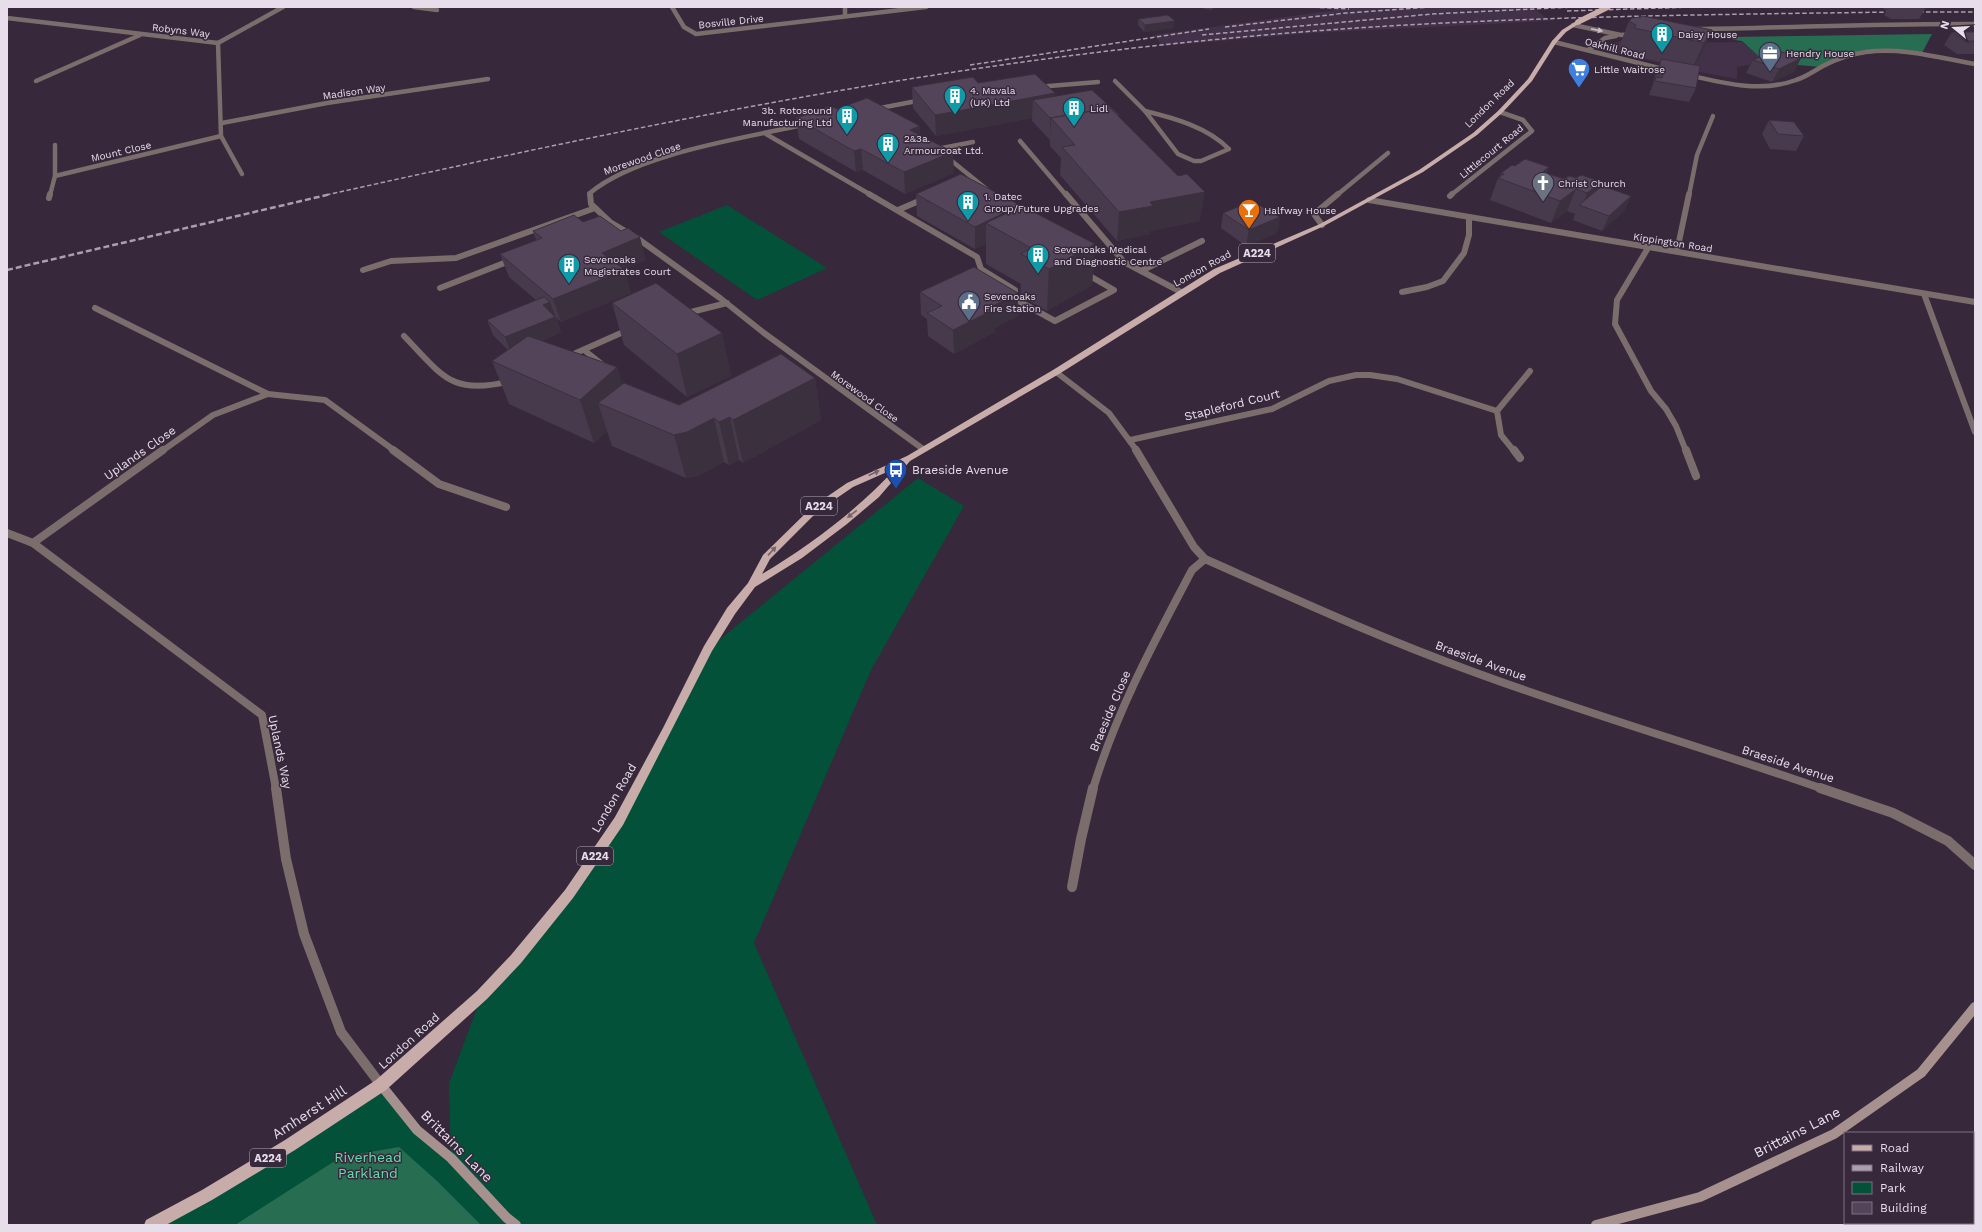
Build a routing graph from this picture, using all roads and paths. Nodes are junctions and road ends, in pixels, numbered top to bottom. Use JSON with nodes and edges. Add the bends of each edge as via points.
{"nodes":[{"id":1,"x":283,"y":7,"type":"edge"},
{"id":2,"x":414,"y":7,"type":"edge"},
{"id":3,"x":672,"y":7,"type":"edge"},
{"id":4,"x":845,"y":7,"type":"edge"},
{"id":5,"x":926,"y":7,"type":"edge"},
{"id":6,"x":1608,"y":7,"type":"edge"},
{"id":7,"x":437,"y":10,"type":"dead end"},
{"id":8,"x":844,"y":16,"type":"junction"},
{"id":9,"x":7,"y":18,"type":"edge"},
{"id":10,"x":1576,"y":23,"type":"junction"},
{"id":11,"x":1975,"y":24,"type":"edge"},
{"id":12,"x":1693,"y":29,"type":"edge"},
{"id":13,"x":1642,"y":33,"type":"edge"},
{"id":14,"x":141,"y":34,"type":"junction"},
{"id":15,"x":1620,"y":34,"type":"junction"},
{"id":16,"x":1554,"y":42,"type":"junction"},
{"id":17,"x":218,"y":44,"type":"junction"},
{"id":18,"x":1588,"y":50,"type":"junction"},
{"id":19,"x":1975,"y":64,"type":"edge"},
{"id":20,"x":1674,"y":72,"type":"edge"},
{"id":21,"x":1681,"y":73,"type":"edge"},
{"id":22,"x":488,"y":79,"type":"dead end"},
{"id":23,"x":36,"y":81,"type":"dead end"},
{"id":24,"x":1115,"y":81,"type":"dead end"},
{"id":25,"x":1098,"y":82,"type":"dead end"},
{"id":26,"x":1027,"y":88,"type":"edge"},
{"id":27,"x":929,"y":99,"type":"edge"},
{"id":28,"x":868,"y":110,"type":"edge"},
{"id":29,"x":1145,"y":111,"type":"junction"},
{"id":30,"x":1500,"y":112,"type":"junction"},
{"id":31,"x":1713,"y":116,"type":"dead end"},
{"id":32,"x":222,"y":123,"type":"junction"},
{"id":33,"x":811,"y":123,"type":"edge"},
{"id":34,"x":766,"y":134,"type":"junction"},
{"id":35,"x":221,"y":136,"type":"junction"},
{"id":36,"x":1020,"y":141,"type":"dead end"},
{"id":37,"x":973,"y":142,"type":"dead end"},
{"id":38,"x":55,"y":145,"type":"dead end"},
{"id":39,"x":1388,"y":153,"type":"dead end"},
{"id":40,"x":242,"y":174,"type":"dead end"},
{"id":41,"x":55,"y":176,"type":"junction"},
{"id":42,"x":973,"y":178,"type":"junction"},
{"id":43,"x":966,"y":181,"type":"edge"},
{"id":44,"x":932,"y":195,"type":"edge"},
{"id":45,"x":1450,"y":196,"type":"dead end"},
{"id":46,"x":49,"y":198,"type":"dead end"},
{"id":47,"x":997,"y":198,"type":"edge"},
{"id":48,"x":1369,"y":200,"type":"junction"},
{"id":49,"x":595,"y":208,"type":"junction"},
{"id":50,"x":898,"y":210,"type":"junction"},
{"id":51,"x":1469,"y":218,"type":"junction"},
{"id":52,"x":610,"y":222,"type":"junction"},
{"id":53,"x":603,"y":224,"type":"edge"},
{"id":54,"x":1322,"y":225,"type":"junction"},
{"id":55,"x":1202,"y":241,"type":"dead end"},
{"id":56,"x":1648,"y":248,"type":"junction"},
{"id":57,"x":1677,"y":251,"type":"junction"},
{"id":58,"x":516,"y":258,"type":"edge"},
{"id":59,"x":1074,"y":267,"type":"edge"},
{"id":60,"x":364,"y":270,"type":"dead end"},
{"id":61,"x":1141,"y":271,"type":"junction"},
{"id":62,"x":440,"y":288,"type":"dead end"},
{"id":63,"x":1181,"y":292,"type":"junction"},
{"id":64,"x":1402,"y":292,"type":"dead end"},
{"id":65,"x":1924,"y":294,"type":"junction"},
{"id":66,"x":1975,"y":302,"type":"edge"},
{"id":67,"x":727,"y":303,"type":"junction"},
{"id":68,"x":95,"y":308,"type":"dead end"},
{"id":69,"x":678,"y":315,"type":"edge"},
{"id":70,"x":639,"y":326,"type":"edge"},
{"id":71,"x":404,"y":336,"type":"dead end"},
{"id":72,"x":584,"y":350,"type":"junction"},
{"id":73,"x":563,"y":360,"type":"edge"},
{"id":74,"x":607,"y":369,"type":"edge"},
{"id":75,"x":1056,"y":372,"type":"junction"},
{"id":76,"x":1530,"y":372,"type":"dead end"},
{"id":77,"x":518,"y":379,"type":"edge"},
{"id":78,"x":268,"y":394,"type":"junction"},
{"id":79,"x":1497,"y":411,"type":"junction"},
{"id":80,"x":1975,"y":432,"type":"edge"},
{"id":81,"x":1130,"y":440,"type":"junction"},
{"id":82,"x":923,"y":449,"type":"junction"},
{"id":83,"x":910,"y":458,"type":"junction"},
{"id":84,"x":1520,"y":458,"type":"dead end"},
{"id":85,"x":1696,"y":476,"type":"dead end"},
{"id":86,"x":506,"y":507,"type":"dead end"},
{"id":87,"x":7,"y":533,"type":"edge"},
{"id":88,"x":33,"y":543,"type":"junction"},
{"id":89,"x":1205,"y":559,"type":"junction"},
{"id":90,"x":752,"y":585,"type":"junction"},
{"id":91,"x":1975,"y":865,"type":"edge"},
{"id":92,"x":1072,"y":887,"type":"dead end"},
{"id":93,"x":1975,"y":1007,"type":"edge"},
{"id":94,"x":381,"y":1085,"type":"junction"},
{"id":95,"x":151,"y":1225,"type":"edge"},
{"id":96,"x":516,"y":1225,"type":"edge"},
{"id":97,"x":1596,"y":1225,"type":"edge"}],
"edges":[{"from":1,"to":17,"type":"street"},
{"from":2,"to":7,"type":"street"},
{"from":3,"to":8,"type":"street","name":"Bosville Drive","via":[[683,27],[696,34]]},
{"from":4,"to":8,"type":"street"},
{"from":5,"to":8,"type":"street","name":"Bosville Drive"},
{"from":6,"to":10,"type":"main road","name":"London Road","number":"A224","bridge":true},
{"from":9,"to":14,"type":"street","name":"Robyns Way"},
{"from":10,"to":15,"type":"street","one_way":true},
{"from":10,"to":16,"type":"main road","name":"London Road","number":"A224"},
{"from":11,"to":12,"type":"street"},
{"from":13,"to":15,"type":"street"},
{"from":14,"to":17,"type":"street","name":"Robyns Way"},
{"from":14,"to":23,"type":"street"},
{"from":15,"to":18,"type":"street","via":[[1605,38]]},
{"from":16,"to":18,"type":"street","name":"Oakhill Road"},
{"from":16,"to":30,"type":"main road","name":"London Road","number":"A224","via":[[1530,80]]},
{"from":17,"to":32,"type":"street","name":"Robyns Way"},
{"from":18,"to":20,"type":"street","name":"Oakhill Road"},
{"from":19,"to":21,"type":"street","via":[[1885,51],[1853,55],[1821,67],[1793,82],[1776,85],[1739,84]]},
{"from":22,"to":32,"type":"street","name":"Madison Way"},
{"from":24,"to":29,"type":"street"},
{"from":25,"to":26,"type":"street"},
{"from":27,"to":28,"type":"street"},
{"from":29,"to":29,"type":"street","via":[[1181,120],[1229,148],[1201,161],[1186,158],[1178,154]]},
{"from":30,"to":45,"type":"street","name":"Littlecourt Road","via":[[1520,118],[1530,124],[1532,131]]},
{"from":30,"to":48,"type":"main road","name":"London Road","number":"A224","via":[[1475,134],[1427,167]]},
{"from":31,"to":57,"type":"street","via":[[1697,156]]},
{"from":32,"to":35,"type":"street","name":"Robyns Way"},
{"from":33,"to":34,"type":"street","name":"Morewood Close"},
{"from":34,"to":49,"type":"street","name":"Morewood Close","via":[[676,155],[615,176],[598,184],[590,193],[590,204]]},
{"from":34,"to":50,"type":"street"},
{"from":35,"to":40,"type":"street"},
{"from":35,"to":41,"type":"street","name":"Mount Close"},
{"from":36,"to":61,"type":"street","via":[[1124,262]]},
{"from":37,"to":42,"type":"street","via":[[937,149]]},
{"from":38,"to":41,"type":"street"},
{"from":39,"to":54,"type":"street","via":[[1314,214]]},
{"from":41,"to":46,"type":"street"},
{"from":42,"to":43,"type":"street"},
{"from":42,"to":47,"type":"street"},
{"from":44,"to":50,"type":"street"},
{"from":48,"to":51,"type":"street","name":"Kippington Road"},
{"from":48,"to":54,"type":"main road","name":"London Road","number":"A224"},
{"from":49,"to":52,"type":"street","name":"Morewood Close"},
{"from":49,"to":60,"type":"street","via":[[456,258],[391,261]]},
{"from":50,"to":59,"type":"street","via":[[977,257],[980,269],[1015,290],[1015,298],[1055,321],[1114,290]]},
{"from":51,"to":56,"type":"street","name":"Kippington Road"},
{"from":51,"to":64,"type":"street","via":[[1469,235],[1464,253],[1443,281]]},
{"from":52,"to":53,"type":"street"},
{"from":52,"to":67,"type":"street","name":"Morewood Close"},
{"from":54,"to":63,"type":"main road","name":"London Road","number":"A224","via":[[1217,271]]},
{"from":55,"to":61,"type":"street"},
{"from":56,"to":57,"type":"street","name":"Kippington Road"},
{"from":56,"to":85,"type":"street","via":[[1617,300],[1615,324],[1651,391],[1676,426]]},
{"from":57,"to":65,"type":"street","name":"Kippington Road"},
{"from":58,"to":62,"type":"street"},
{"from":61,"to":63,"type":"street"},
{"from":63,"to":75,"type":"main road","name":"London Road","number":"A224"},
{"from":65,"to":66,"type":"street","name":"Kippington Road"},
{"from":65,"to":80,"type":"street"},
{"from":67,"to":69,"type":"street"},
{"from":67,"to":82,"type":"street","name":"Morewood Close","via":[[800,362]]},
{"from":68,"to":78,"type":"street","name":"Uplands Close"},
{"from":70,"to":72,"type":"street"},
{"from":71,"to":77,"type":"street","via":[[446,377],[458,384],[493,385]]},
{"from":72,"to":73,"type":"street"},
{"from":72,"to":74,"type":"street"},
{"from":75,"to":81,"type":"street","name":"Braeside Avenue","via":[[1109,413]]},
{"from":75,"to":82,"type":"main road","name":"London Road","number":"A224"},
{"from":76,"to":79,"type":"street"},
{"from":78,"to":86,"type":"street","name":"Uplands Close","via":[[325,400],[439,484]]},
{"from":78,"to":88,"type":"street","name":"Uplands Close","via":[[213,415]]},
{"from":79,"to":81,"type":"street","name":"Stapleford Court","via":[[1393,378],[1357,375],[1328,381],[1284,406]]},
{"from":79,"to":84,"type":"street","via":[[1501,435]]},
{"from":81,"to":89,"type":"street","name":"Braeside Avenue","via":[[1194,547]]},
{"from":82,"to":83,"type":"main road","name":"London Road","number":"A224"},
{"from":83,"to":90,"type":"main road","name":"London Road","number":"A224","one_way":true,"via":[[861,507],[784,567]]},
{"from":90,"to":83,"type":"main road","name":"London Road","number":"A224","one_way":true,"via":[[766,557],[815,509],[850,485]]},
{"from":87,"to":88,"type":"street","name":"Uplands Way"},
{"from":88,"to":94,"type":"street","name":"Uplands Way","via":[[262,715],[273,766],[286,859],[304,934],[341,1032]]},
{"from":89,"to":91,"type":"street","name":"Braeside Avenue","via":[[1362,628],[1470,671],[1893,813],[1948,841]]},
{"from":89,"to":92,"type":"street","name":"Braeside Close","via":[[1192,570],[1129,694],[1102,761],[1079,843]]},
{"from":90,"to":94,"type":"main road","name":"London Road","number":"A224","via":[[731,611],[708,649],[619,821],[569,894],[516,959],[482,995]]},
{"from":93,"to":97,"type":"street","name":"Brittains Lane","via":[[1921,1073],[1834,1134],[1700,1197]]},
{"from":94,"to":95,"type":"main road","name":"Amherst Hill","number":"A224","via":[[290,1145]]},
{"from":94,"to":96,"type":"street","name":"Brittains Lane","via":[[417,1130],[451,1158]]}]}
